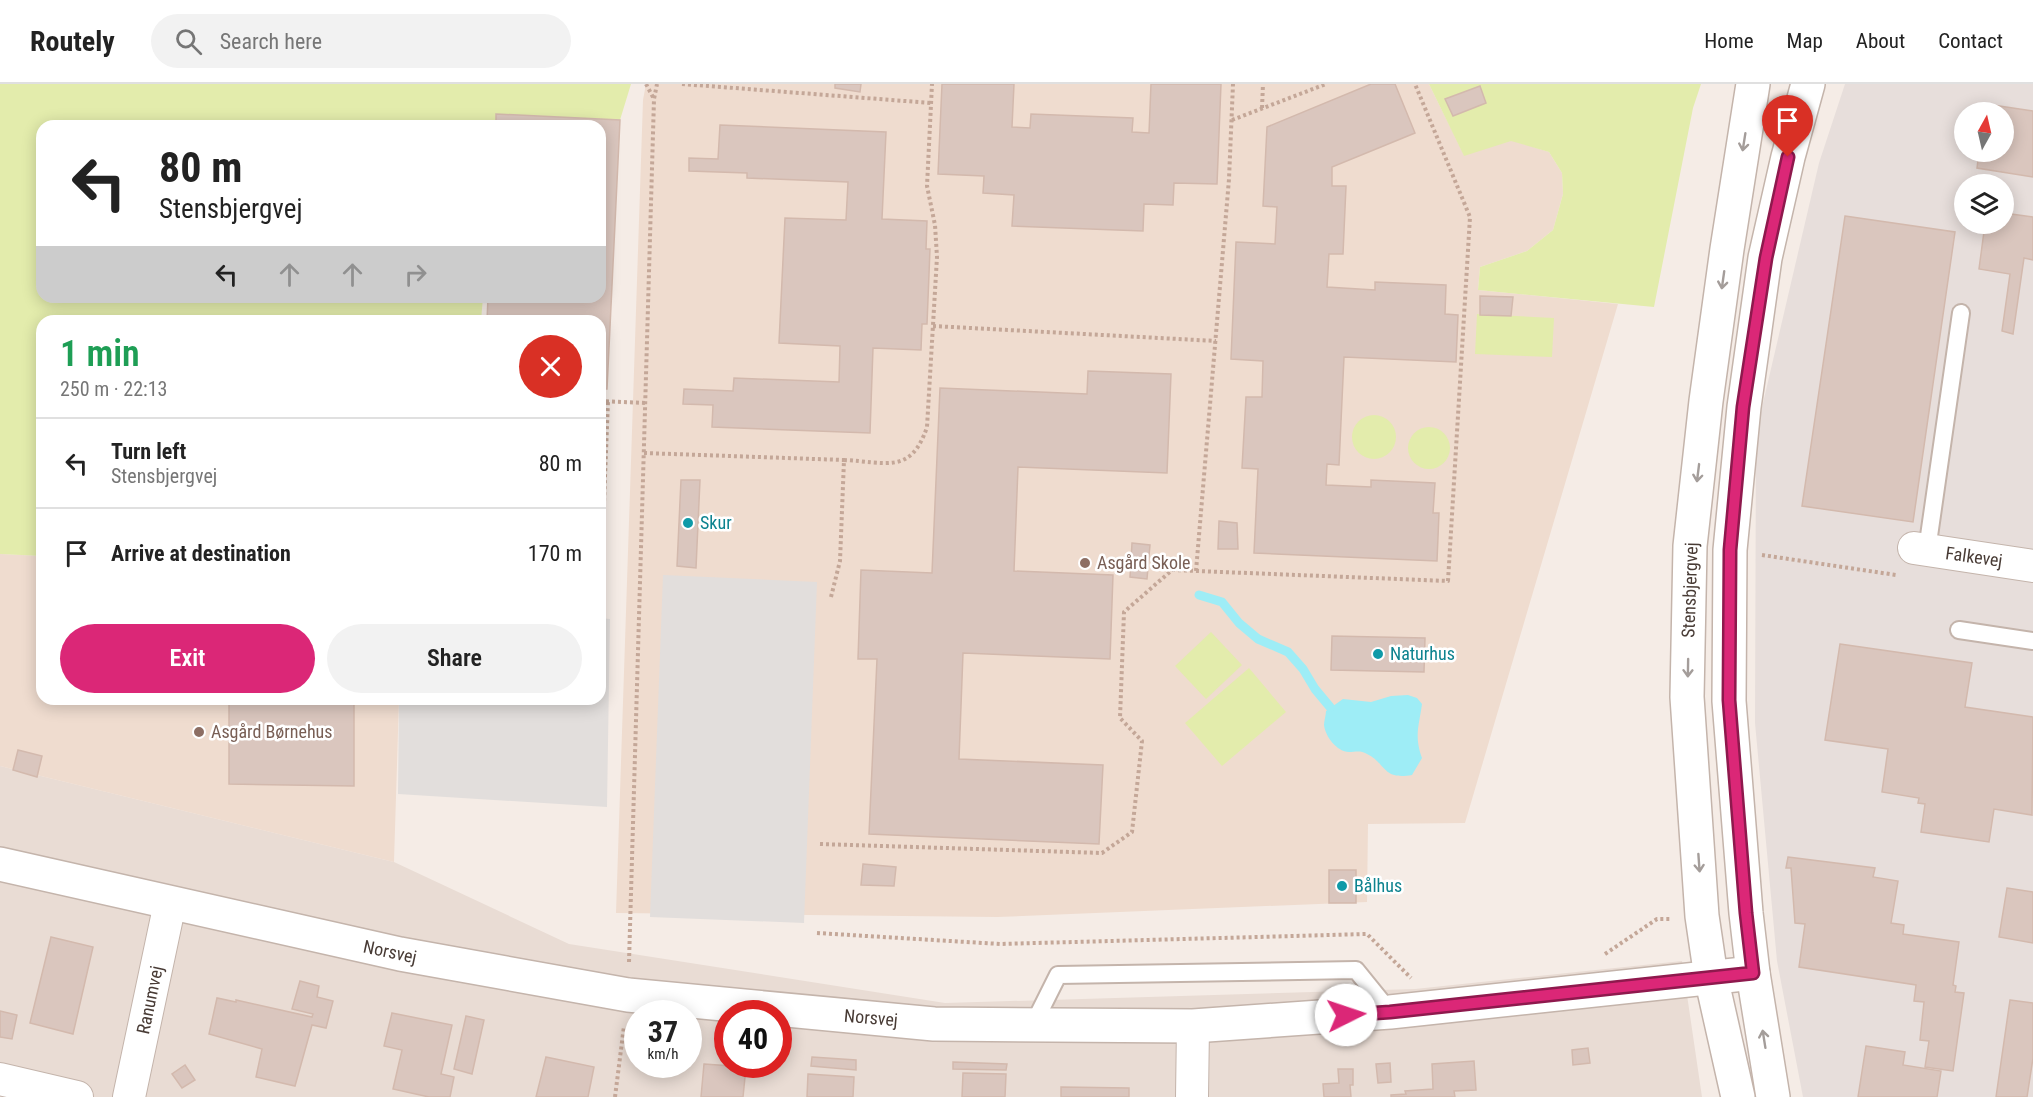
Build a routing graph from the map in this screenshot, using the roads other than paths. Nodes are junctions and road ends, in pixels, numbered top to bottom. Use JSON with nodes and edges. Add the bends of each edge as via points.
{"nodes":[{"id":1,"x":1754,"y":84,"type":"edge"},
{"id":2,"x":1791,"y":84,"type":"edge"},
{"id":3,"x":1808,"y":84,"type":"edge"},
{"id":4,"x":1788,"y":157,"type":"junction"},
{"id":5,"x":1961,"y":313,"type":"dead end"},
{"id":6,"x":1921,"y":549,"type":"joint"},
{"id":7,"x":2033,"y":566,"type":"edge"},
{"id":8,"x":1959,"y":630,"type":"dead end"},
{"id":9,"x":2033,"y":641,"type":"edge"},
{"id":10,"x":0,"y":864,"type":"edge"},
{"id":11,"x":170,"y":903,"type":"junction"},
{"id":12,"x":1753,"y":973,"type":"junction"},
{"id":13,"x":1710,"y":977,"type":"junction"},
{"id":14,"x":1390,"y":1012,"type":"junction"},
{"id":15,"x":1033,"y":1025,"type":"junction"},
{"id":16,"x":1193,"y":1026,"type":"junction"},
{"id":17,"x":0,"y":1079,"type":"edge"},
{"id":18,"x":77,"y":1097,"type":"edge"},
{"id":19,"x":129,"y":1097,"type":"edge"},
{"id":20,"x":1192,"y":1097,"type":"edge"},
{"id":21,"x":1738,"y":1097,"type":"edge"},
{"id":22,"x":1773,"y":1097,"type":"edge"}],
"edges":[{"from":1,"to":13,"type":"street","name":"Stensbjergvej","one_way":true,"via":[[1725,261],[1690,546],[1687,698]]},
{"from":2,"to":4,"type":"street"},
{"from":3,"to":4,"type":"street"},
{"from":4,"to":12,"type":"street","via":[[1764,269],[1743,407],[1730,550],[1729,700]]},
{"from":5,"to":6,"type":"lane"},
{"from":6,"to":7,"type":"street","name":"Falkevej"},
{"from":8,"to":9,"type":"lane"},
{"from":10,"to":11,"type":"street","name":"Norsvej"},
{"from":11,"to":15,"type":"street","name":"Norsvej","via":[[400,954],[628,995],[934,1024]]},
{"from":11,"to":19,"type":"street","name":"Ranumvej"},
{"from":12,"to":13,"type":"street","name":"Norsvej"},
{"from":22,"to":12,"type":"street","one_way":true},
{"from":13,"to":14,"type":"street","name":"Norsvej"},
{"from":13,"to":21,"type":"street","name":"Stensbjergvej"},
{"from":14,"to":15,"type":"lane","via":[[1356,970],[1058,975]]},
{"from":14,"to":16,"type":"street","name":"Norsvej"},
{"from":15,"to":16,"type":"street","name":"Norsvej"},
{"from":16,"to":20,"type":"street"},
{"from":17,"to":18,"type":"street"}]}
